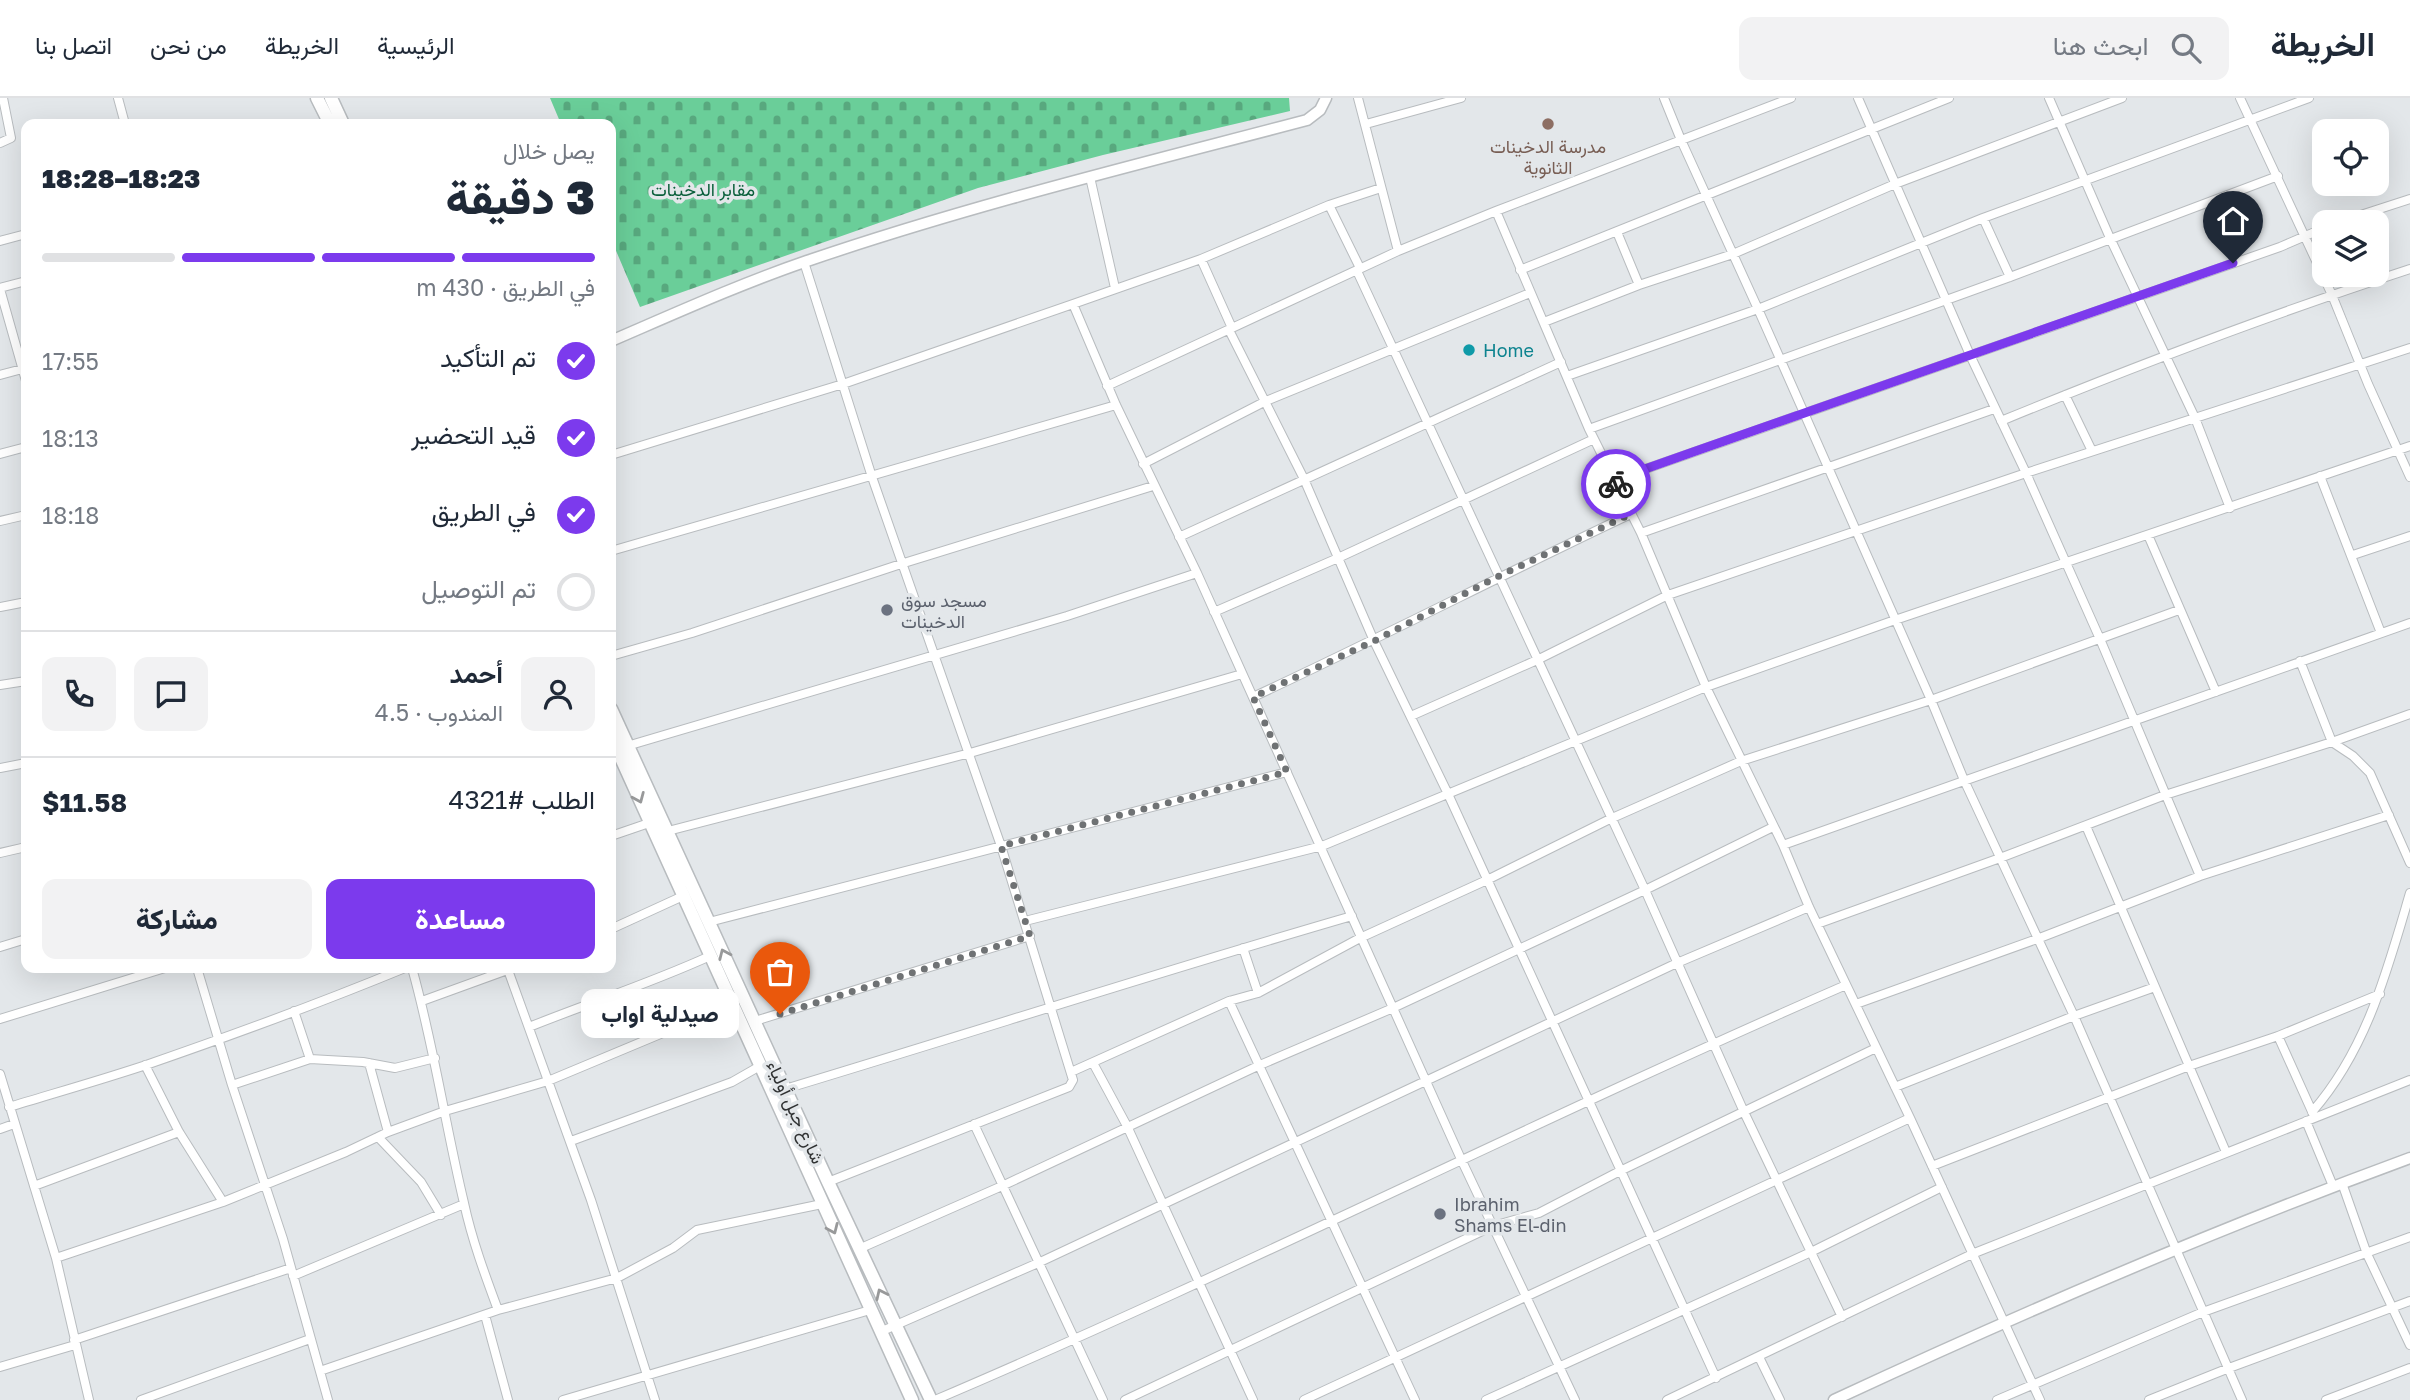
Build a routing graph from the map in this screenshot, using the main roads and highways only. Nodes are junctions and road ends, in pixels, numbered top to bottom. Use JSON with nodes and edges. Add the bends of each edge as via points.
{"nodes":[{"id":1,"x":317,"y":98,"type":"edge"},
{"id":2,"x":331,"y":98,"type":"edge"},
{"id":3,"x":328,"y":119,"type":"edge"},
{"id":4,"x":341,"y":119,"type":"edge"},
{"id":5,"x":619,"y":754,"type":"edge"},
{"id":6,"x":682,"y":862,"type":"junction"},
{"id":7,"x":670,"y":868,"type":"junction"},
{"id":8,"x":911,"y":1400,"type":"edge"},
{"id":9,"x":933,"y":1400,"type":"edge"}],
"edges":[{"from":1,"to":3,"type":"main road"},
{"from":2,"to":4,"type":"main road"},
{"from":5,"to":6,"type":"main road","name":"شارع جبل أولياء","via":[[668,831]]},
{"from":5,"to":7,"type":"main road","name":"شارع جبل أولياء","one_way":true},
{"from":6,"to":7,"type":"main road"},
{"from":9,"to":6,"type":"main road","name":"شارع جبل أولياء","one_way":true},
{"from":7,"to":8,"type":"main road","name":"شارع جبل أولياء","one_way":true}]}
